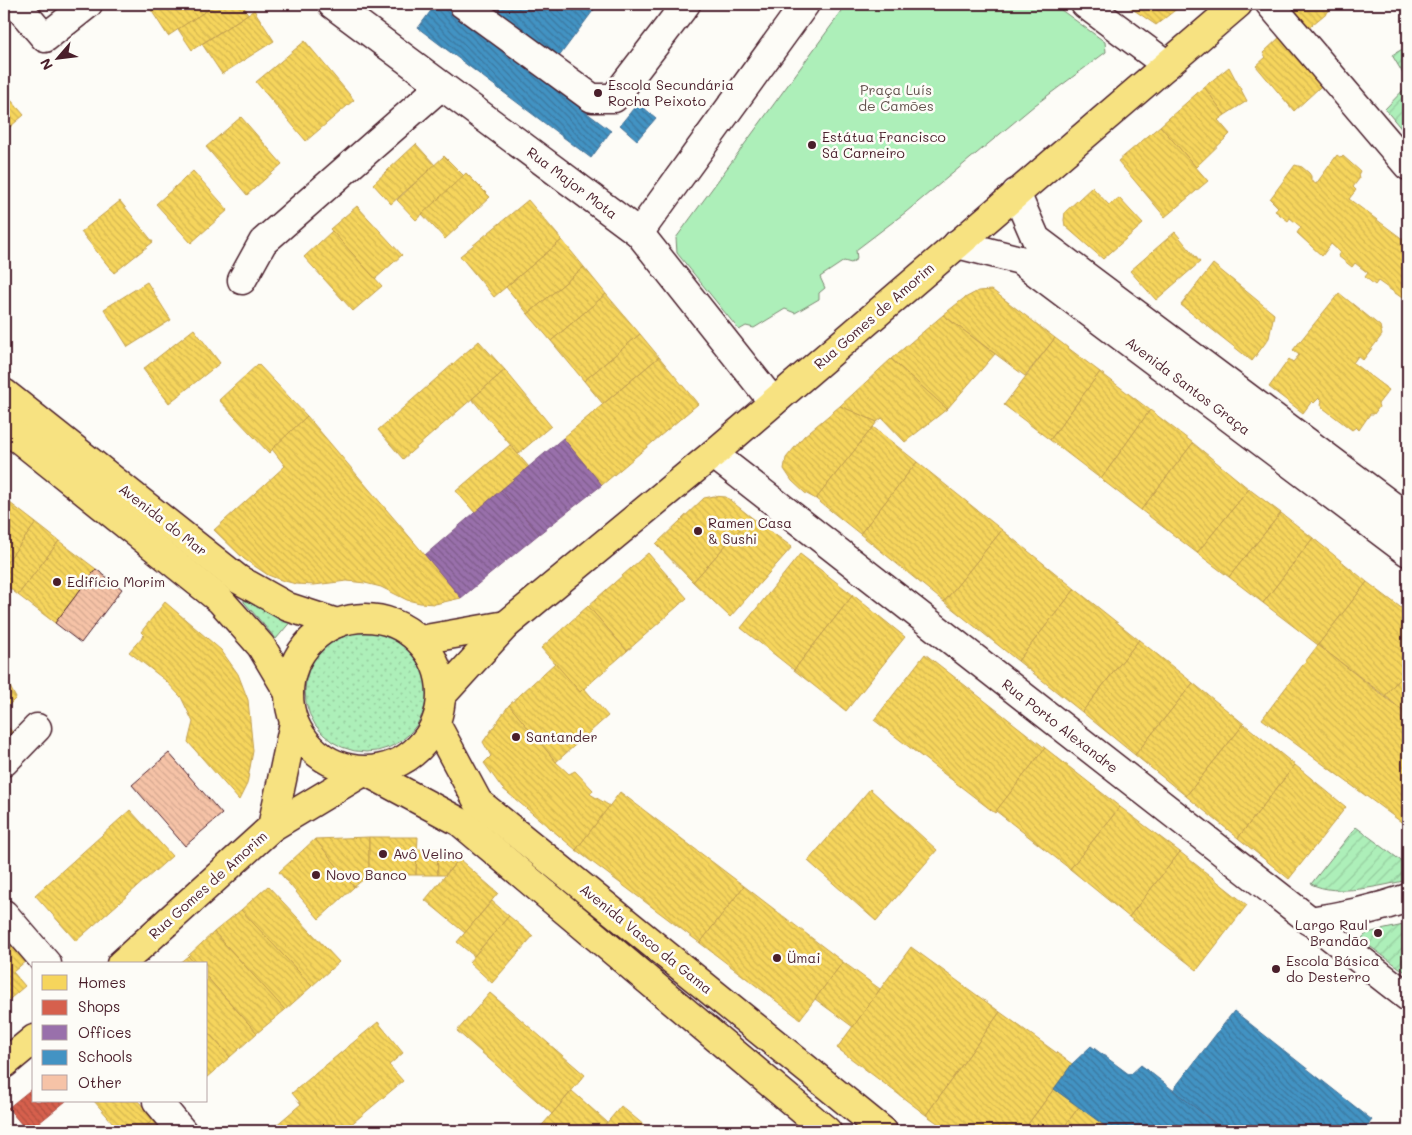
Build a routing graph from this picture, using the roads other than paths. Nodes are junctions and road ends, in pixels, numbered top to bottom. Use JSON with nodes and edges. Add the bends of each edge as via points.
{"nodes":[{"id":1,"x":16,"y":4,"type":"edge"},
{"id":2,"x":88,"y":4,"type":"edge"},
{"id":3,"x":332,"y":4,"type":"edge"},
{"id":4,"x":463,"y":4,"type":"edge"},
{"id":5,"x":686,"y":4,"type":"edge"},
{"id":6,"x":805,"y":4,"type":"edge"},
{"id":7,"x":1084,"y":4,"type":"edge"},
{"id":8,"x":1238,"y":4,"type":"edge"},
{"id":9,"x":1270,"y":4,"type":"edge"},
{"id":10,"x":363,"y":13,"type":"edge"},
{"id":11,"x":1167,"y":65,"type":"junction"},
{"id":12,"x":442,"y":86,"type":"junction"},
{"id":13,"x":1408,"y":166,"type":"edge"},
{"id":14,"x":1016,"y":193,"type":"junction"},
{"id":15,"x":639,"y":234,"type":"junction"},
{"id":16,"x":957,"y":244,"type":"junction"},
{"id":17,"x":242,"y":280,"type":"dead end"},
{"id":18,"x":4,"y":393,"type":"edge"},
{"id":19,"x":773,"y":402,"type":"junction"},
{"id":20,"x":4,"y":427,"type":"edge"},
{"id":21,"x":713,"y":454,"type":"junction"},
{"id":22,"x":1408,"y":518,"type":"edge"},
{"id":23,"x":1408,"y":552,"type":"edge"},
{"id":24,"x":337,"y":623,"type":"junction"},
{"id":25,"x":506,"y":625,"type":"junction"},
{"id":26,"x":420,"y":640,"type":"junction"},
{"id":27,"x":289,"y":693,"type":"junction"},
{"id":28,"x":442,"y":695,"type":"junction"},
{"id":29,"x":294,"y":723,"type":"junction"},
{"id":30,"x":436,"y":724,"type":"junction"},
{"id":31,"x":37,"y":728,"type":"dead end"},
{"id":32,"x":4,"y":762,"type":"edge"},
{"id":33,"x":364,"y":771,"type":"junction"},
{"id":34,"x":272,"y":827,"type":"junction"},
{"id":35,"x":1408,"y":898,"type":"edge"},
{"id":36,"x":4,"y":914,"type":"edge"},
{"id":37,"x":1309,"y":921,"type":"junction"},
{"id":38,"x":45,"y":962,"type":"edge"},
{"id":39,"x":123,"y":962,"type":"edge"},
{"id":40,"x":1408,"y":997,"type":"edge"},
{"id":41,"x":32,"y":1041,"type":"edge"},
{"id":42,"x":4,"y":1064,"type":"edge"},
{"id":43,"x":158,"y":1102,"type":"edge"},
{"id":44,"x":182,"y":1131,"type":"edge"},
{"id":45,"x":827,"y":1131,"type":"edge"},
{"id":46,"x":882,"y":1131,"type":"edge"}],
"edges":[{"from":1,"to":2,"type":"street","via":[[45,38]]},
{"from":3,"to":10,"type":"street","name":"Rua Major Mota"},
{"from":4,"to":5,"type":"street","via":[[592,98],[614,98]]},
{"from":6,"to":15,"type":"street"},
{"from":7,"to":11,"type":"street"},
{"from":8,"to":11,"type":"main road","name":"Rua Gomes de Amorim"},
{"from":9,"to":13,"type":"street"},
{"from":10,"to":12,"type":"street","name":"Rua Major Mota"},
{"from":11,"to":14,"type":"main road","name":"Rua Gomes de Amorim"},
{"from":12,"to":15,"type":"street","name":"Rua Major Mota"},
{"from":12,"to":17,"type":"street","via":[[263,242]]},
{"from":14,"to":16,"type":"main road","name":"Rua Gomes de Amorim"},
{"from":14,"to":22,"type":"street","name":"Avenida Santos Graça","via":[[1036,239]]},
{"from":15,"to":19,"type":"street","name":"Rua Major Mota"},
{"from":16,"to":19,"type":"main road","name":"Rua Gomes de Amorim"},
{"from":16,"to":23,"type":"street","name":"Avenida Santos Graça","via":[[1020,260]]},
{"from":18,"to":24,"type":"main road","name":"Avenida do Mar","via":[[238,579],[288,607]]},
{"from":19,"to":21,"type":"main road","name":"Rua Gomes de Amorim"},
{"from":20,"to":27,"type":"main road","name":"Avenida do Mar","via":[[220,600],[261,646]]},
{"from":21,"to":25,"type":"main road","name":"Rua Gomes de Amorim"},
{"from":21,"to":37,"type":"street","name":"Rua Porto Alexandre"},
{"from":24,"to":26,"type":"main road","via":[[366,617],[395,624]]},
{"from":24,"to":27,"type":"main road","via":[[312,639],[295,664]]},
{"from":25,"to":26,"type":"main road","name":"Rua Gomes de Amorim"},
{"from":25,"to":28,"type":"main road","name":"Rua Gomes de Amorim"},
{"from":26,"to":28,"type":"main road","via":[[436,665]]},
{"from":27,"to":29,"type":"main road"},
{"from":28,"to":30,"type":"main road"},
{"from":29,"to":33,"type":"main road","via":[[311,748],[336,764]]},
{"from":29,"to":34,"type":"main road","name":"Rua Gomes de Amorim"},
{"from":30,"to":33,"type":"main road","via":[[419,749],[394,765]]},
{"from":30,"to":46,"type":"main road","name":"Avenida Vasco da Gama","via":[[478,802]]},
{"from":31,"to":32,"type":"street"},
{"from":33,"to":34,"type":"main road","name":"Rua Gomes de Amorim"},
{"from":33,"to":45,"type":"main road","name":"Avenida Vasco da Gama","via":[[460,822]]},
{"from":34,"to":39,"type":"main road","name":"Rua Gomes de Amorim"},
{"from":35,"to":37,"type":"street","via":[[1348,916]]},
{"from":36,"to":38,"type":"street"},
{"from":37,"to":40,"type":"street","name":"Rua Porto Alexandre"},
{"from":41,"to":42,"type":"main road"},
{"from":43,"to":44,"type":"street"}]}
